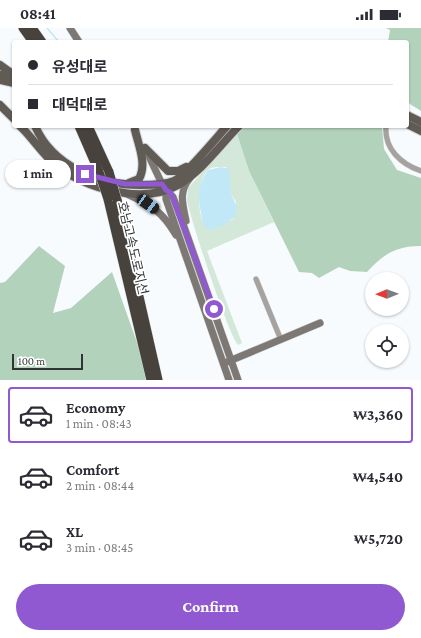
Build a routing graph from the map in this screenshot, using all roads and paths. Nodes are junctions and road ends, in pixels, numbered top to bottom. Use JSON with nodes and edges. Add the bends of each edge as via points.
{"nodes":[{"id":1,"x":23,"y":28,"type":"edge"},
{"id":2,"x":32,"y":28,"type":"edge"},
{"id":3,"x":70,"y":28,"type":"edge"},
{"id":4,"x":32,"y":40,"type":"edge"},
{"id":5,"x":41,"y":40,"type":"edge"},
{"id":6,"x":78,"y":40,"type":"edge"},
{"id":7,"x":0,"y":65,"type":"edge"},
{"id":8,"x":12,"y":74,"type":"edge"},
{"id":9,"x":0,"y":105,"type":"edge"},
{"id":10,"x":11,"y":112,"type":"edge"},
{"id":11,"x":409,"y":117,"type":"edge"},
{"id":12,"x":409,"y":118,"type":"edge"},
{"id":13,"x":421,"y":122,"type":"edge"},
{"id":14,"x":22,"y":128,"type":"edge"},
{"id":15,"x":37,"y":128,"type":"edge"},
{"id":16,"x":80,"y":128,"type":"edge"},
{"id":17,"x":89,"y":128,"type":"edge"},
{"id":18,"x":133,"y":128,"type":"edge"},
{"id":19,"x":225,"y":128,"type":"edge"},
{"id":20,"x":237,"y":128,"type":"edge"},
{"id":21,"x":386,"y":128,"type":"edge"},
{"id":22,"x":421,"y":131,"type":"edge"},
{"id":23,"x":145,"y":148,"type":"junction"},
{"id":24,"x":192,"y":163,"type":"junction"},
{"id":25,"x":421,"y":171,"type":"edge"},
{"id":26,"x":104,"y":172,"type":"junction"},
{"id":27,"x":195,"y":172,"type":"junction"},
{"id":28,"x":164,"y":187,"type":"junction"},
{"id":29,"x":122,"y":192,"type":"junction"},
{"id":30,"x":188,"y":239,"type":"junction"},
{"id":31,"x":186,"y":253,"type":"junction"},
{"id":32,"x":256,"y":279,"type":"dead end"},
{"id":33,"x":320,"y":323,"type":"dead end"},
{"id":34,"x":282,"y":340,"type":"junction"},
{"id":35,"x":231,"y":360,"type":"junction"},
{"id":36,"x":223,"y":363,"type":"junction"},
{"id":37,"x":150,"y":380,"type":"edge"},
{"id":38,"x":158,"y":380,"type":"edge"},
{"id":39,"x":229,"y":380,"type":"edge"},
{"id":40,"x":238,"y":380,"type":"edge"}],
"edges":[{"from":1,"to":4,"type":"highway"},
{"from":2,"to":5,"type":"highway"},
{"from":3,"to":6,"type":"main road"},
{"from":7,"to":8,"type":"main road"},
{"from":9,"to":10,"type":"main road"},
{"from":11,"to":13,"type":"main road"},
{"from":12,"to":22,"type":"main road"},
{"from":14,"to":29,"type":"main road","via":[[56,165],[90,184]]},
{"from":15,"to":29,"type":"main road","via":[[44,140],[65,162]]},
{"from":16,"to":26,"type":"highway","name":"호남고속도로지선"},
{"from":17,"to":26,"type":"highway","name":"호남고속도로지선"},
{"from":18,"to":23,"type":"main road"},
{"from":18,"to":29,"type":"main road","via":[[144,164],[143,170],[139,179]]},
{"from":19,"to":24,"type":"main road"},
{"from":20,"to":27,"type":"main road"},
{"from":21,"to":25,"type":"street","via":[[386,138],[392,151],[403,162]]},
{"from":23,"to":24,"type":"main road","via":[[168,171],[178,172]]},
{"from":23,"to":28,"type":"main road"},
{"from":24,"to":28,"type":"main road"},
{"from":26,"to":29,"type":"highway","name":"호남고속도로지선","bridge":true},
{"from":26,"to":37,"type":"highway","name":"호남고속도로지선","bridge":true},
{"from":27,"to":28,"type":"main road","via":[[179,184]]},
{"from":27,"to":30,"type":"main road","via":[[185,184],[182,194]]},
{"from":28,"to":29,"type":"main road","via":[[134,185]]},
{"from":28,"to":29,"type":"main road","via":[[156,194]]},
{"from":28,"to":30,"type":"main road","via":[[173,197]]},
{"from":28,"to":31,"type":"main road"},
{"from":29,"to":31,"type":"main road","via":[[148,204],[162,214]]},
{"from":29,"to":38,"type":"highway","name":"호남고속도로지선"},
{"from":30,"to":35,"type":"main road"},
{"from":31,"to":36,"type":"main road"},
{"from":32,"to":34,"type":"street"},
{"from":33,"to":34,"type":"main road"},
{"from":34,"to":35,"type":"main road"},
{"from":35,"to":36,"type":"main road"},
{"from":35,"to":40,"type":"main road"},
{"from":36,"to":39,"type":"main road"}]}
